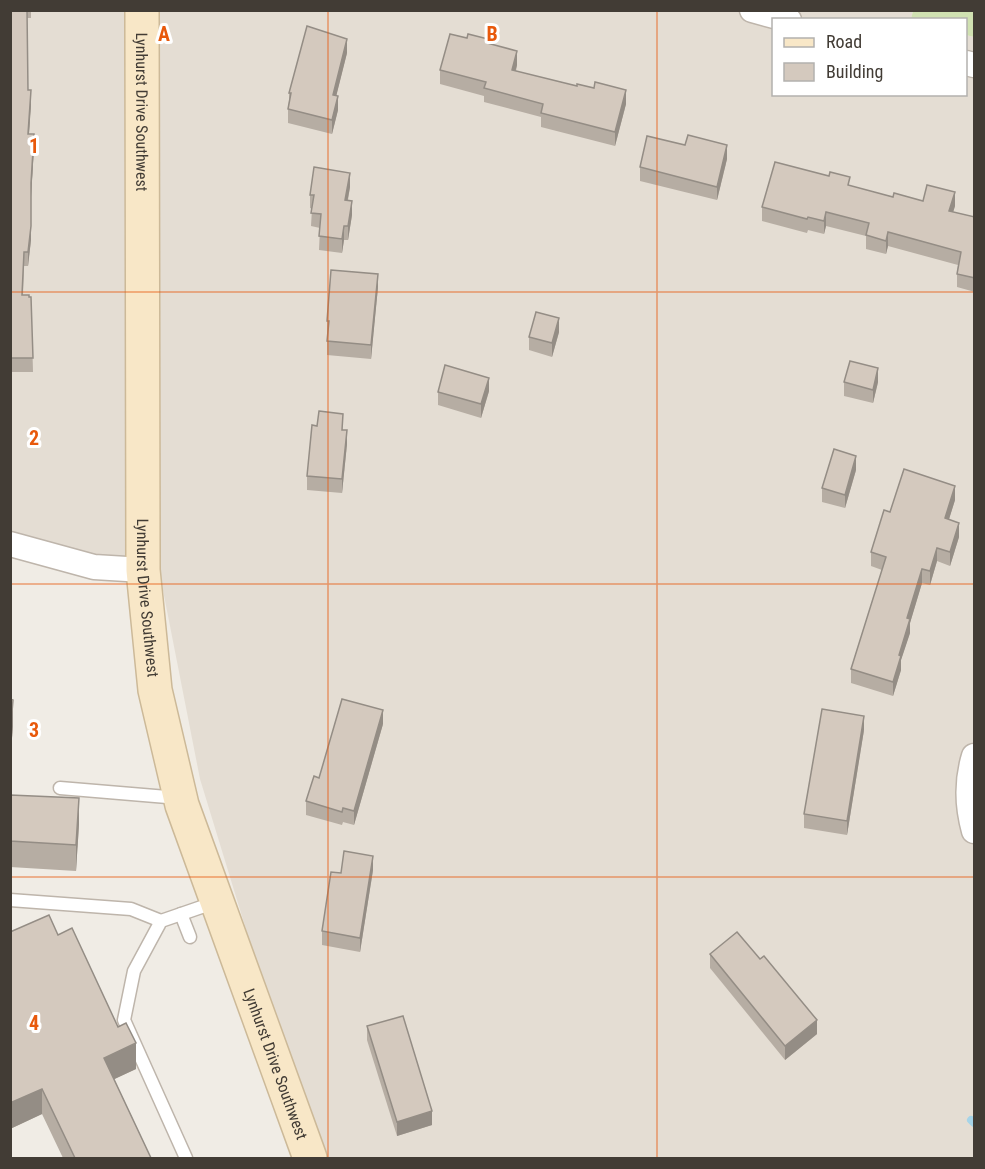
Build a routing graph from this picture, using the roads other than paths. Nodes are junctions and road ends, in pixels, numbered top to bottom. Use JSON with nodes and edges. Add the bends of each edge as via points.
{"nodes":[{"id":1,"x":142,"y":10,"type":"edge"},
{"id":2,"x":752,"y":10,"type":"edge"},
{"id":3,"x":782,"y":18,"type":"edge"},
{"id":4,"x":10,"y":544,"type":"edge"},
{"id":5,"x":143,"y":570,"type":"junction"},
{"id":6,"x":975,"y":756,"type":"edge"},
{"id":7,"x":60,"y":788,"type":"dead end"},
{"id":8,"x":181,"y":798,"type":"junction"},
{"id":9,"x":975,"y":831,"type":"edge"},
{"id":10,"x":10,"y":900,"type":"edge"},
{"id":11,"x":217,"y":902,"type":"junction"},
{"id":12,"x":181,"y":914,"type":"junction"},
{"id":13,"x":161,"y":921,"type":"junction"},
{"id":14,"x":190,"y":937,"type":"dead end"},
{"id":15,"x":186,"y":1158,"type":"edge"},
{"id":16,"x":310,"y":1158,"type":"edge"}],
"edges":[{"from":1,"to":5,"type":"street","name":"Lynhurst Drive Southwest"},
{"from":2,"to":3,"type":"street"},
{"from":4,"to":5,"type":"street","via":[[94,567]]},
{"from":5,"to":8,"type":"street","name":"Lynhurst Drive Southwest","via":[[155,690]]},
{"from":6,"to":9,"type":"street","via":[[969,773],[968,803]]},
{"from":7,"to":8,"type":"lane"},
{"from":8,"to":11,"type":"street","name":"Lynhurst Drive Southwest"},
{"from":10,"to":13,"type":"lane","via":[[131,909]]},
{"from":11,"to":12,"type":"lane"},
{"from":11,"to":16,"type":"street","name":"Lynhurst Drive Southwest"},
{"from":12,"to":13,"type":"lane"},
{"from":12,"to":14,"type":"lane"},
{"from":13,"to":15,"type":"lane","via":[[134,971],[124,1020]]}]}
